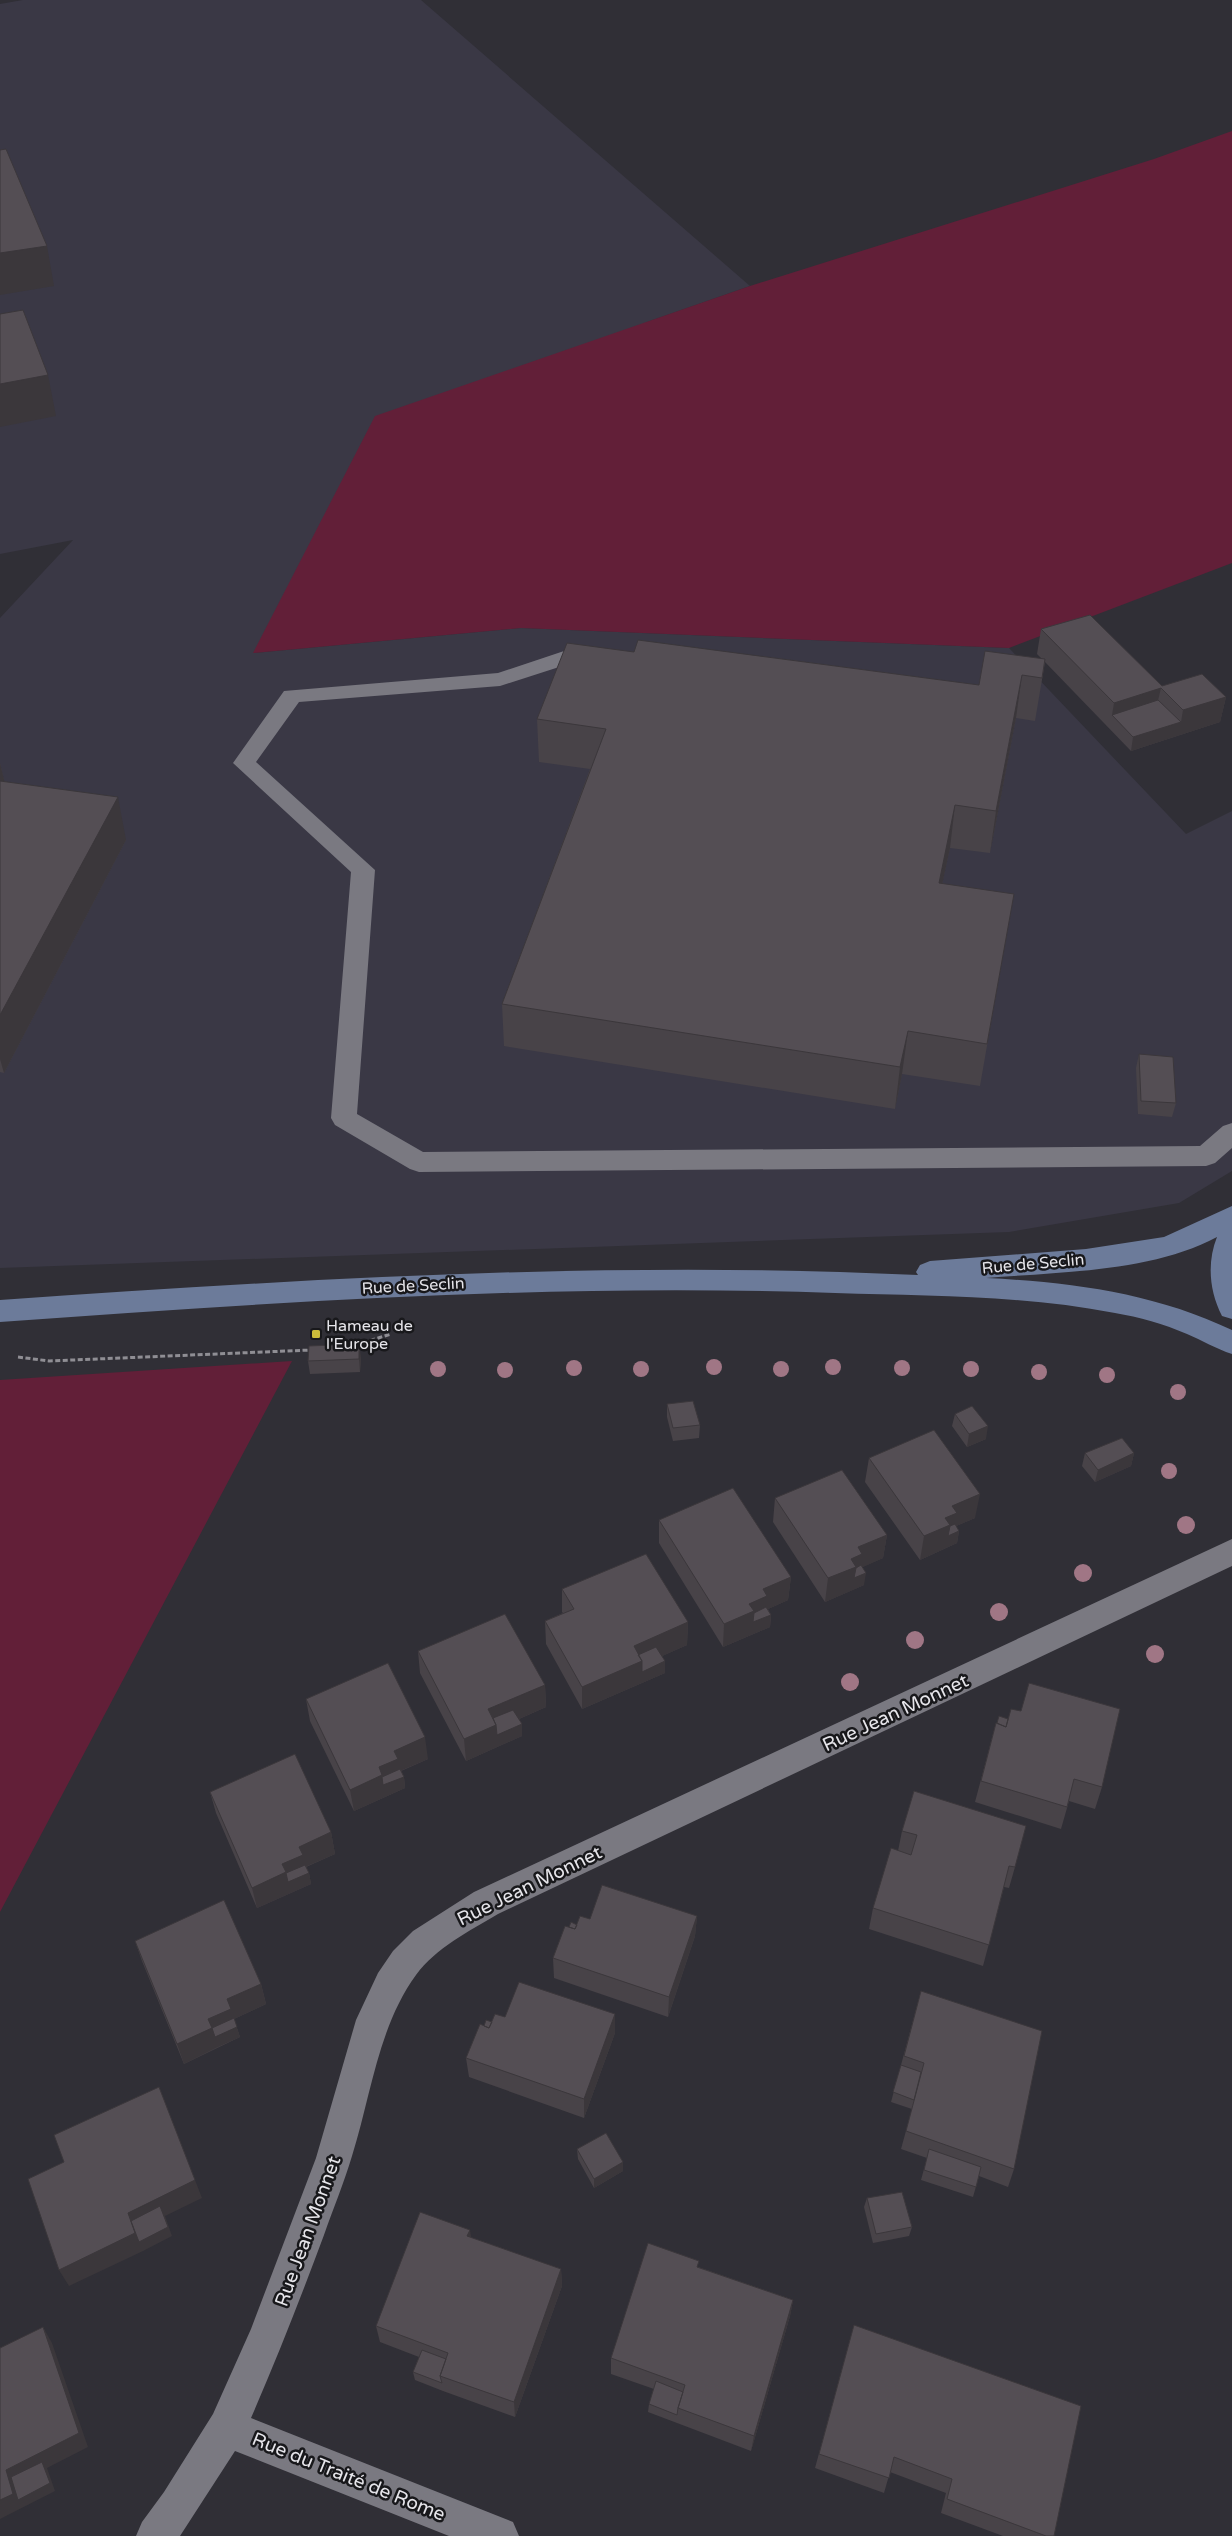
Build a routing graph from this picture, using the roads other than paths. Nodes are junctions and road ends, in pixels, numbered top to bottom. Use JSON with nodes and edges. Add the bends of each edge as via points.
{"nodes":[{"id":1,"x":579,"y":654,"type":"edge"},
{"id":2,"x":1232,"y":1133,"type":"edge"},
{"id":3,"x":1232,"y":1216,"type":"edge"},
{"id":4,"x":1232,"y":1232,"type":"edge"},
{"id":5,"x":827,"y":1281,"type":"junction"},
{"id":6,"x":1232,"y":1308,"type":"edge"},
{"id":7,"x":0,"y":1311,"type":"edge"},
{"id":8,"x":1232,"y":1343,"type":"edge"},
{"id":9,"x":1232,"y":1552,"type":"edge"},
{"id":10,"x":227,"y":2428,"type":"junction"},
{"id":11,"x":156,"y":2536,"type":"edge"},
{"id":12,"x":499,"y":2536,"type":"edge"}],
"edges":[{"from":1,"to":2,"type":"street","via":[[500,679],[292,696],[244,762],[363,870],[344,1118],[419,1162],[1206,1156]]},
{"from":3,"to":5,"type":"main road","name":"Rue de Seclin","via":[[1191,1238],[1137,1252]]},
{"from":4,"to":6,"type":"main road","via":[[1225,1260],[1225,1281]]},
{"from":5,"to":7,"type":"main road","name":"Rue de Seclin","via":[[494,1282]]},
{"from":5,"to":8,"type":"main road","name":"Rue de Seclin","via":[[1053,1293],[1164,1313],[1206,1328]]},
{"from":9,"to":10,"type":"street","name":"Rue Jean Monnet","via":[[486,1903],[425,1942],[405,1962],[373,2020],[334,2158],[311,2224],[268,2335]]},
{"from":10,"to":11,"type":"street","name":"Rue Jean Monnet"},
{"from":10,"to":12,"type":"street","name":"Rue du Traité de Rome"}]}
